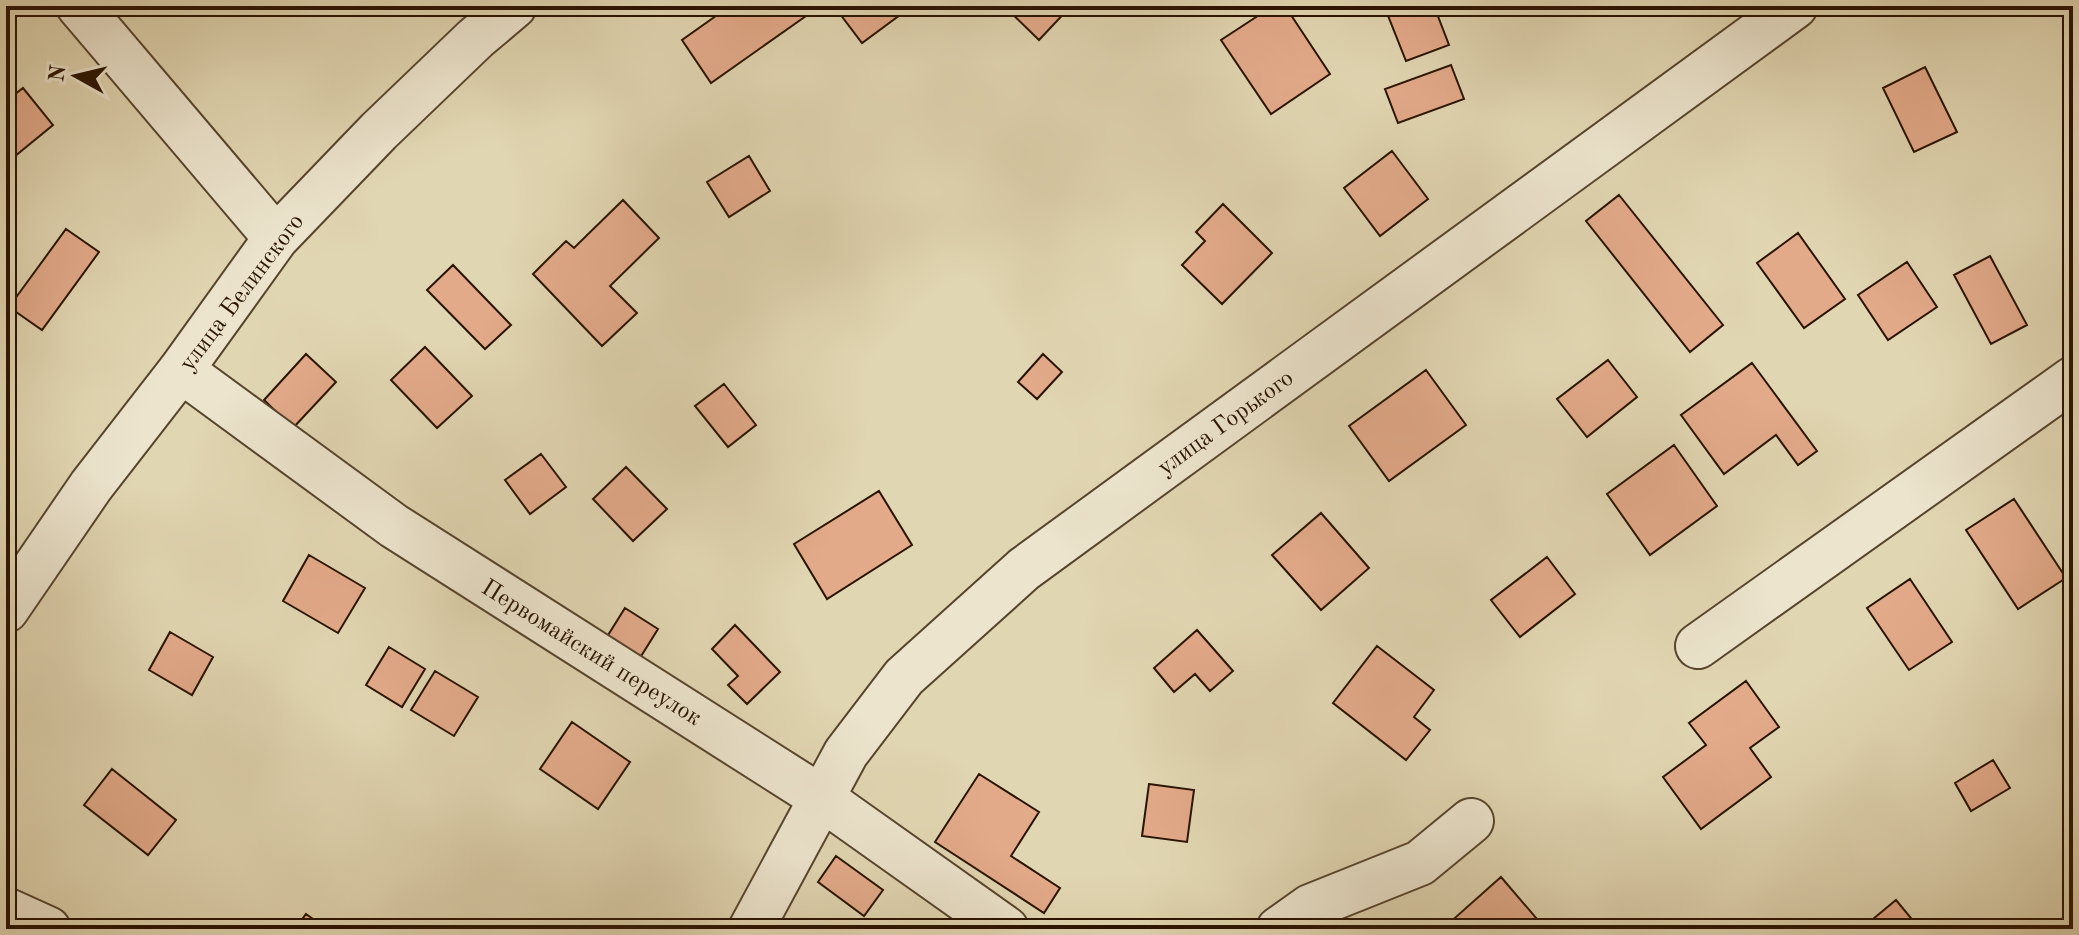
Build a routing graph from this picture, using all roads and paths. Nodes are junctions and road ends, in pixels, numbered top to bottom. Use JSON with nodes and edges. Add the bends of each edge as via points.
{"nodes":[{"id":1,"x":79,"y":6,"type":"edge"},
{"id":2,"x":514,"y":6,"type":"edge"},
{"id":3,"x":1795,"y":6,"type":"edge"},
{"id":4,"x":276,"y":238,"type":"junction"},
{"id":5,"x":181,"y":370,"type":"junction"},
{"id":6,"x":2073,"y":379,"type":"edge"},
{"id":7,"x":6,"y":610,"type":"edge"},
{"id":8,"x":1698,"y":646,"type":"dead end"},
{"id":9,"x":820,"y":797,"type":"junction"},
{"id":10,"x":1471,"y":821,"type":"dead end"},
{"id":11,"x":6,"y":910,"type":"edge"},
{"id":12,"x":48,"y":929,"type":"edge"},
{"id":13,"x":751,"y":929,"type":"edge"},
{"id":14,"x":1006,"y":929,"type":"edge"},
{"id":15,"x":1279,"y":929,"type":"edge"}],
"edges":[{"from":1,"to":4,"type":"street"},
{"from":2,"to":4,"type":"street","name":"улица Белинского","via":[[379,131]]},
{"from":3,"to":9,"type":"street","name":"улица Горького","via":[[1024,569],[904,677]]},
{"from":4,"to":5,"type":"street","name":"улица Белинского"},
{"from":5,"to":7,"type":"street","name":"улица Белинского","via":[[91,486]]},
{"from":5,"to":9,"type":"street","name":"Первомайский переулок","via":[[394,526]]},
{"from":6,"to":8,"type":"street"},
{"from":9,"to":13,"type":"street","name":"улица Горького"},
{"from":9,"to":14,"type":"street","name":"Первомайский переулок"},
{"from":10,"to":15,"type":"street","via":[[1420,863],[1310,907]]},
{"from":11,"to":12,"type":"street"}]}
